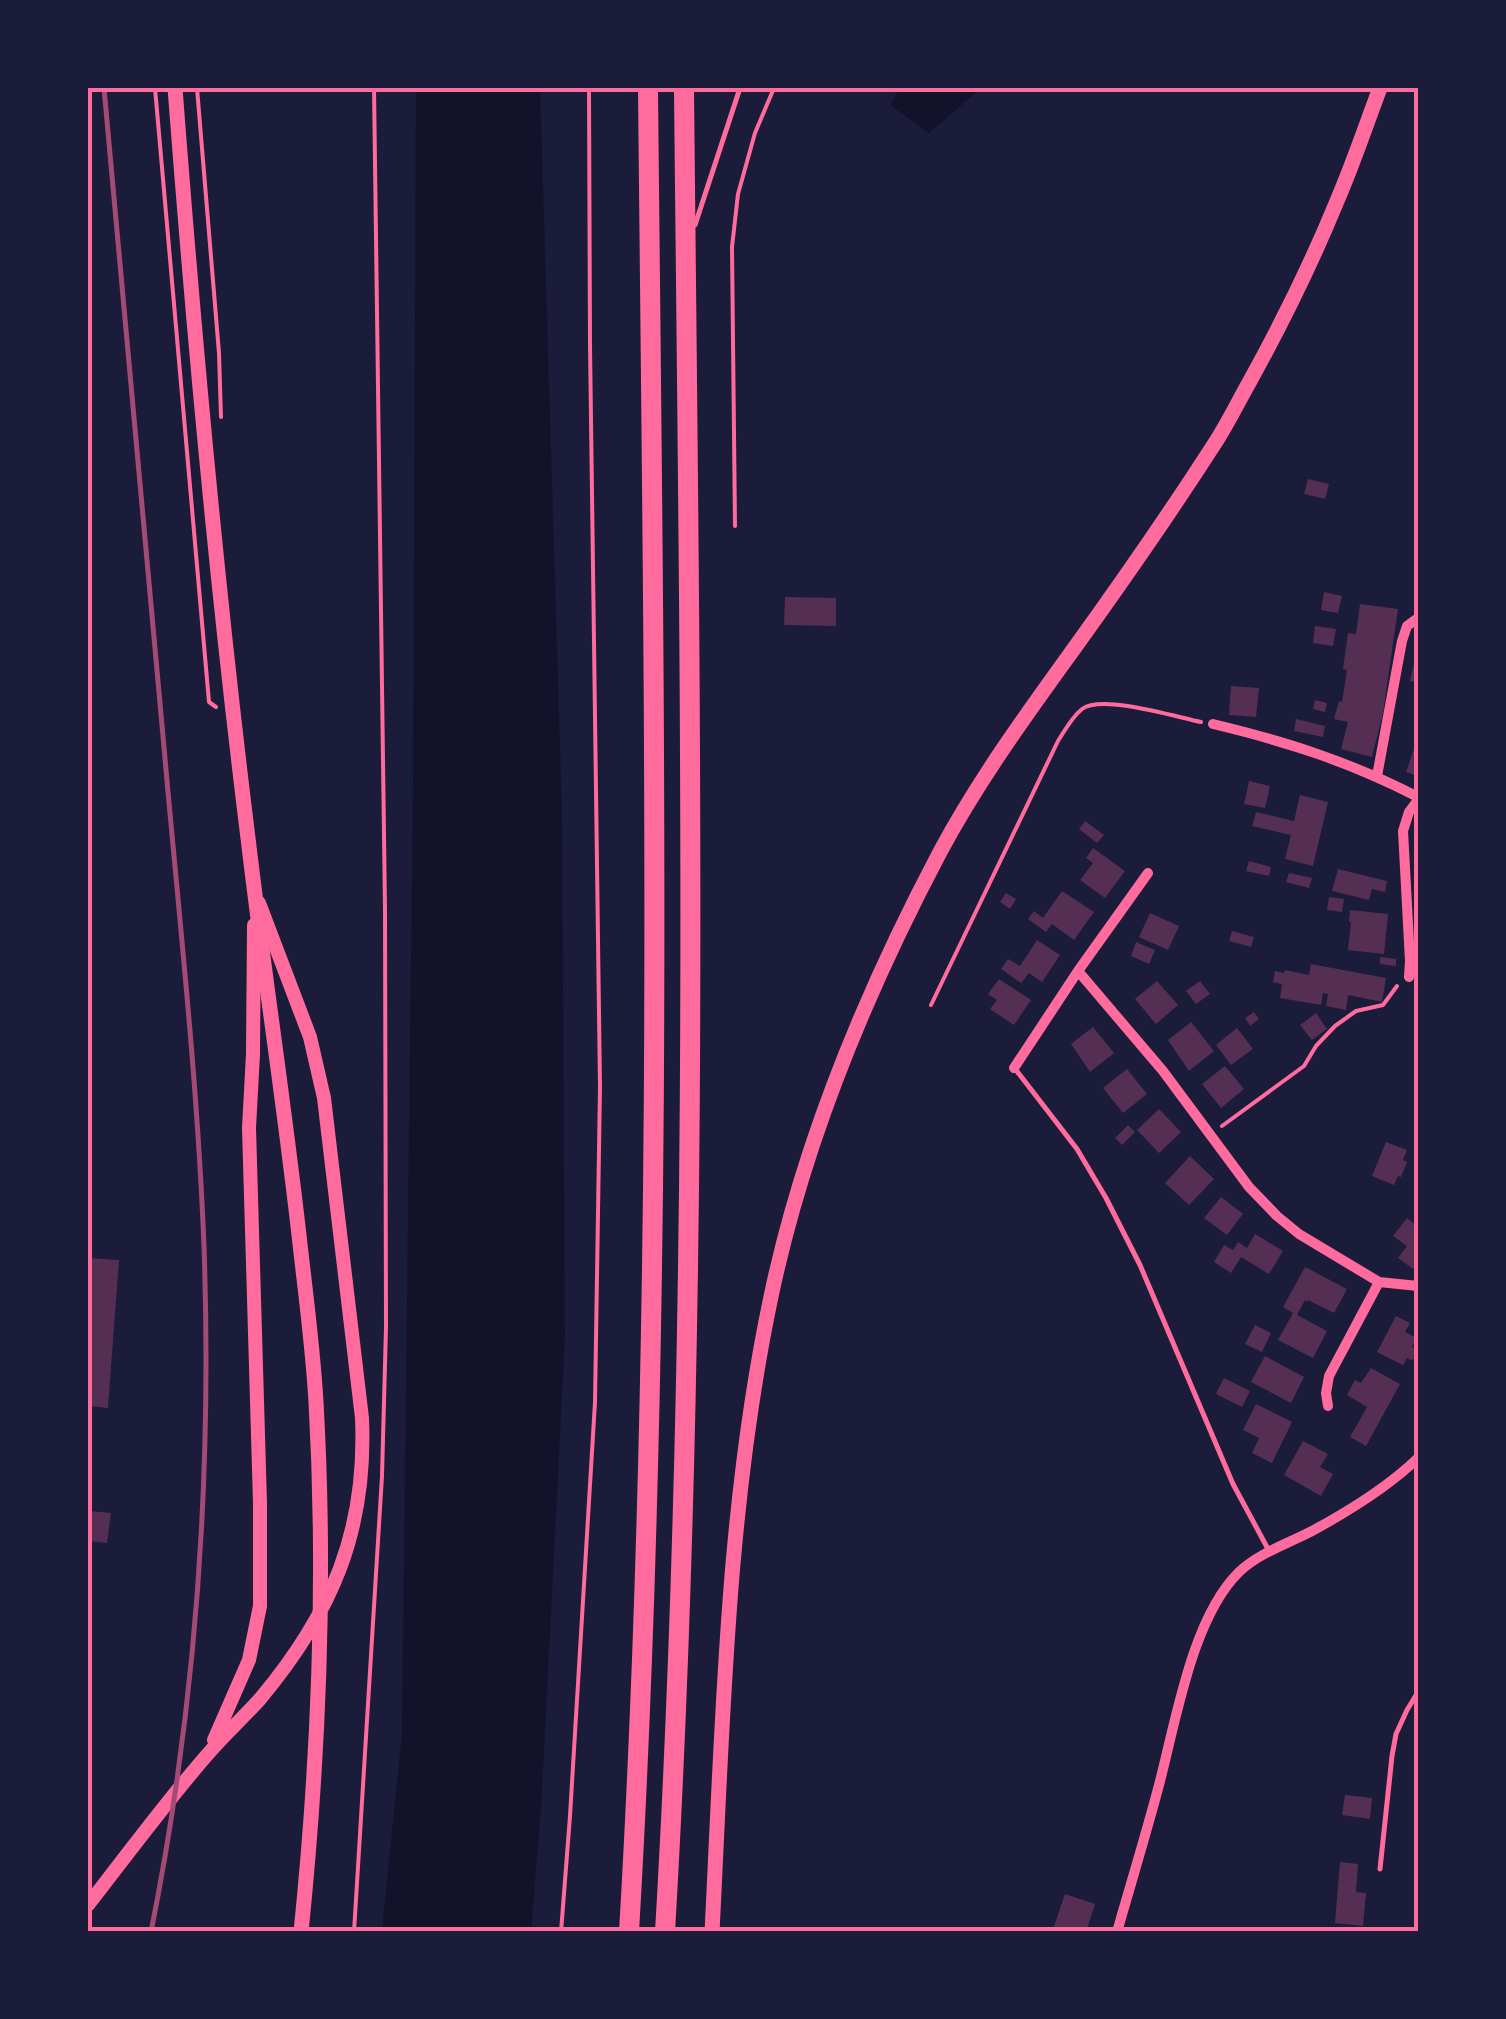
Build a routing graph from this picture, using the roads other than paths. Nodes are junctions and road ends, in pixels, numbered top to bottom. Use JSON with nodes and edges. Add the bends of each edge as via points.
{"nodes":[{"id":1,"x":175,"y":88,"type":"edge"},
{"id":2,"x":648,"y":88,"type":"edge"},
{"id":3,"x":684,"y":88,"type":"edge"},
{"id":4,"x":740,"y":88,"type":"edge"},
{"id":5,"x":1380,"y":88,"type":"edge"},
{"id":6,"x":686,"y":252,"type":"junction"},
{"id":7,"x":1418,"y":618,"type":"edge"},
{"id":8,"x":1213,"y":724,"type":"road end"},
{"id":9,"x":1377,"y":776,"type":"junction"},
{"id":10,"x":1418,"y":798,"type":"edge"},
{"id":11,"x":1148,"y":872,"type":"dead end"},
{"id":12,"x":254,"y":889,"type":"junction"},
{"id":13,"x":1414,"y":960,"type":"edge"},
{"id":14,"x":1078,"y":971,"type":"junction"},
{"id":15,"x":1408,"y":977,"type":"road end"},
{"id":16,"x":1014,"y":1068,"type":"joint"},
{"id":17,"x":1379,"y":1282,"type":"junction"},
{"id":18,"x":1418,"y":1286,"type":"edge"},
{"id":19,"x":1328,"y":1406,"type":"dead end"},
{"id":20,"x":1418,"y":1458,"type":"edge"},
{"id":21,"x":1269,"y":1552,"type":"junction"},
{"id":22,"x":1418,"y":1692,"type":"edge"},
{"id":23,"x":207,"y":1755,"type":"junction"},
{"id":24,"x":1380,"y":1869,"type":"dead end"},
{"id":25,"x":88,"y":1905,"type":"edge"},
{"id":26,"x":301,"y":1932,"type":"edge"},
{"id":27,"x":629,"y":1932,"type":"edge"},
{"id":28,"x":665,"y":1932,"type":"edge"},
{"id":29,"x":712,"y":1932,"type":"edge"},
{"id":30,"x":1117,"y":1932,"type":"edge"}],
"edges":[{"from":1,"to":12,"type":"main road"},
{"from":2,"to":27,"type":"highway","via":[[655,1161]]},
{"from":3,"to":6,"type":"highway"},
{"from":4,"to":6,"type":"lane"},
{"from":5,"to":29,"type":"main road","via":[[1280,326],[1218,439],[942,848],[862,1014],[824,1111],[773,1287],[749,1417],[730,1587]]},
{"from":6,"to":28,"type":"highway","via":[[691,1181]]},
{"from":7,"to":9,"type":"street","via":[[1402,640]]},
{"from":8,"to":9,"type":"street"},
{"from":9,"to":10,"type":"street"},
{"from":10,"to":13,"type":"street","via":[[1403,831]]},
{"from":11,"to":14,"type":"street"},
{"from":12,"to":23,"type":"street","via":[[249,1128],[260,1606],[248,1660]]},
{"from":12,"to":23,"type":"street","via":[[321,1081],[362,1468],[347,1550],[314,1626]]},
{"from":12,"to":26,"type":"main road","via":[[317,1416],[319,1690]]},
{"from":13,"to":15,"type":"street"},
{"from":14,"to":16,"type":"street"},
{"from":14,"to":17,"type":"street","via":[[1276,1216]]},
{"from":16,"to":21,"type":"lane","via":[[1106,1198]]},
{"from":17,"to":18,"type":"street"},
{"from":17,"to":19,"type":"street","via":[[1329,1376]]},
{"from":20,"to":21,"type":"street","via":[[1362,1500]]},
{"from":21,"to":30,"type":"street","via":[[1236,1575],[1198,1639]]},
{"from":22,"to":24,"type":"lane","via":[[1396,1734]]},
{"from":23,"to":25,"type":"street"}]}
